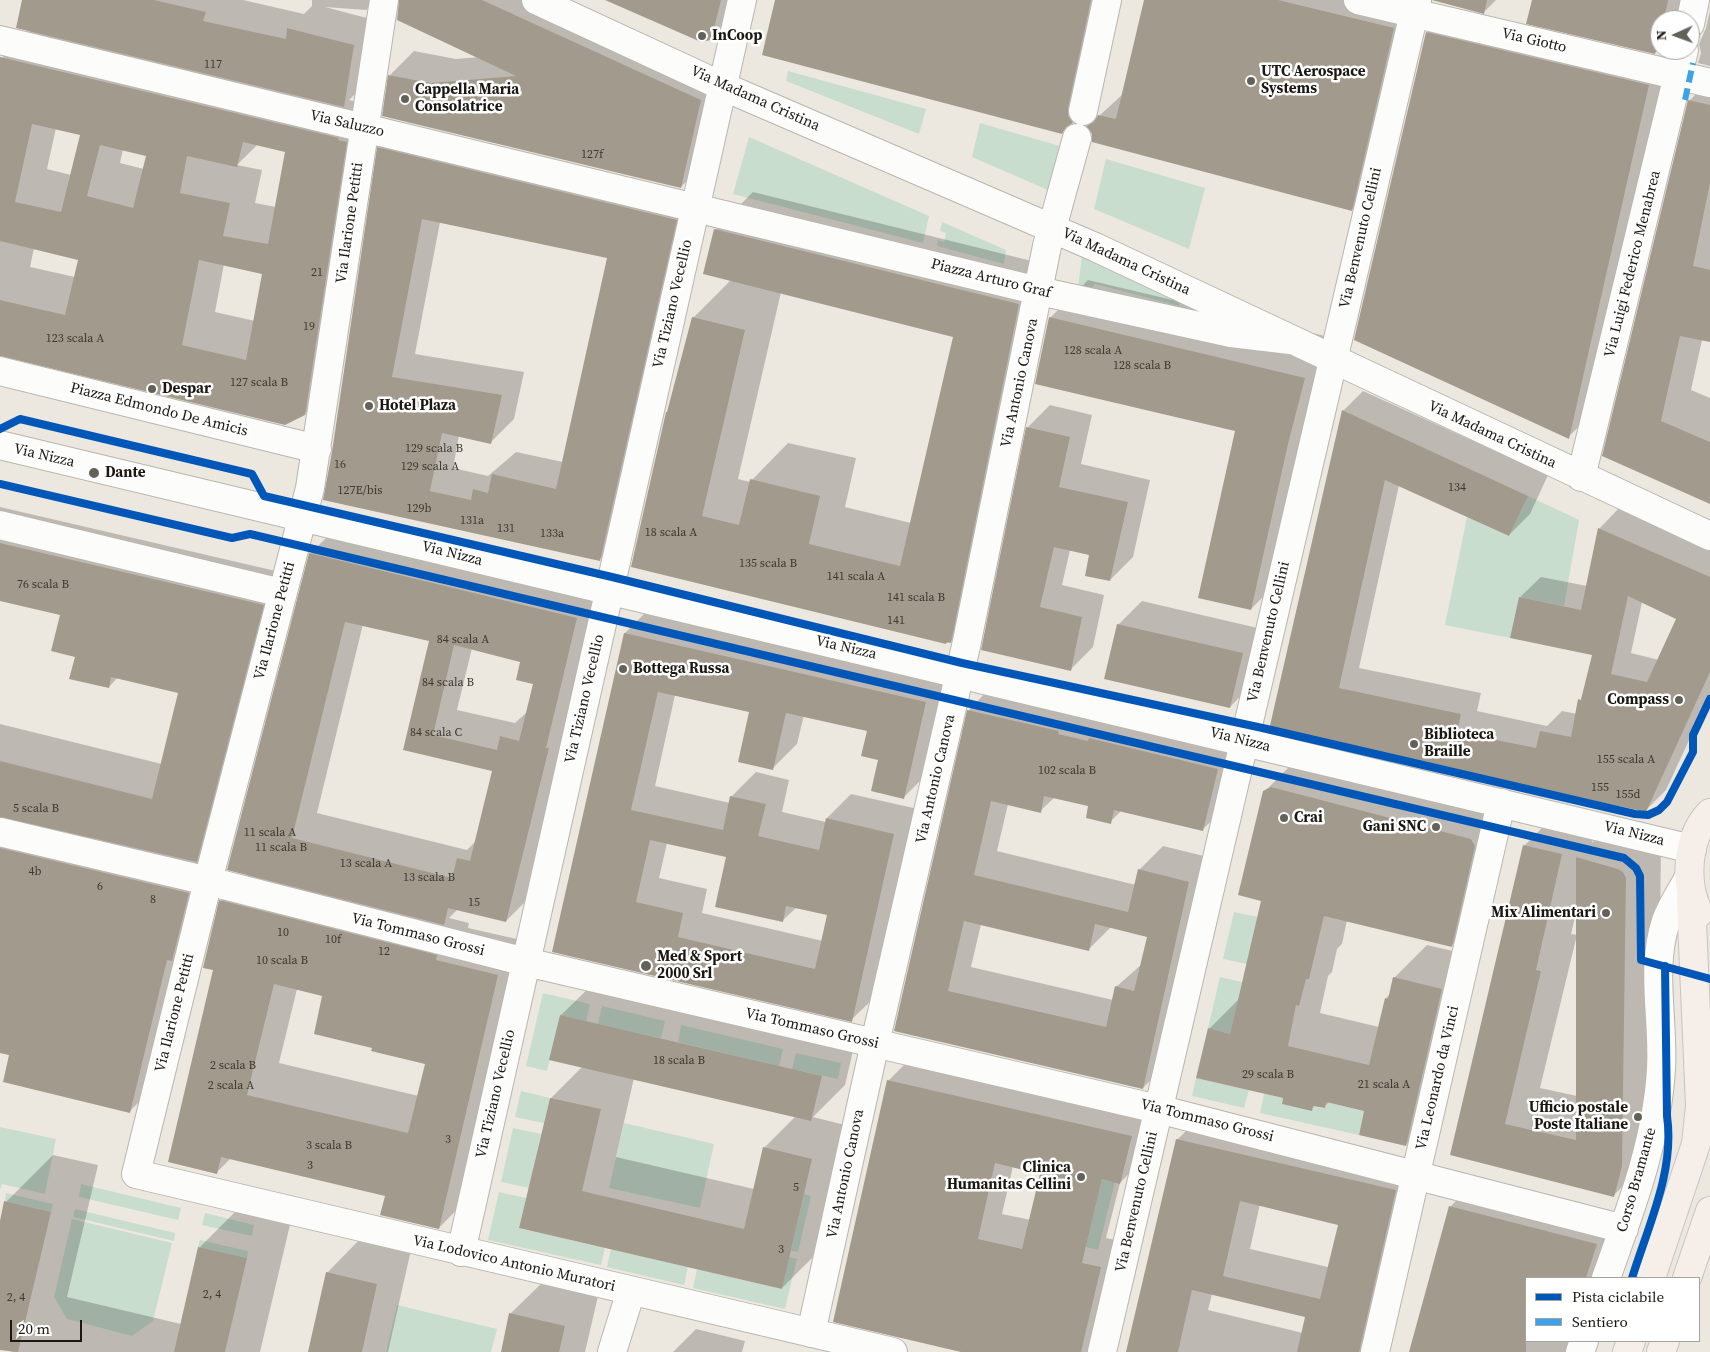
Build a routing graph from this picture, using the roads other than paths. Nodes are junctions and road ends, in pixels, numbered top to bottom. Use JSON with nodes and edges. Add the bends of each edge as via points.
{"nodes":[{"id":1,"x":384,"y":0,"type":"edge"},
{"id":2,"x":536,"y":0,"type":"edge"},
{"id":3,"x":742,"y":0,"type":"edge"},
{"id":4,"x":1107,"y":0,"type":"edge"},
{"id":5,"x":1358,"y":0,"type":"edge"},
{"id":6,"x":1416,"y":6,"type":"edge"},
{"id":7,"x":0,"y":40,"type":"edge"},
{"id":8,"x":1690,"y":75,"type":"edge"},
{"id":9,"x":722,"y":86,"type":"junction"},
{"id":10,"x":1083,"y":111,"type":"dead end"},
{"id":11,"x":364,"y":128,"type":"junction"},
{"id":12,"x":1077,"y":138,"type":"dead end"},
{"id":13,"x":695,"y":207,"type":"junction"},
{"id":14,"x":1053,"y":228,"type":"junction"},
{"id":15,"x":1039,"y":291,"type":"junction"},
{"id":16,"x":1290,"y":340,"type":"junction"},
{"id":17,"x":1332,"y":359,"type":"junction"},
{"id":18,"x":0,"y":371,"type":"edge"},
{"id":19,"x":0,"y":446,"type":"edge"},
{"id":20,"x":317,"y":449,"type":"junction"},
{"id":21,"x":1581,"y":477,"type":"junction"},
{"id":22,"x":302,"y":518,"type":"junction"},
{"id":23,"x":0,"y":525,"type":"edge"},
{"id":24,"x":1710,"y":536,"type":"edge"},
{"id":25,"x":609,"y":591,"type":"junction"},
{"id":26,"x":282,"y":593,"type":"junction"},
{"id":27,"x":960,"y":675,"type":"junction"},
{"id":28,"x":1244,"y":741,"type":"junction"},
{"id":29,"x":1502,"y":803,"type":"junction"},
{"id":30,"x":1708,"y":812,"type":"edge"},
{"id":31,"x":0,"y":832,"type":"edge"},
{"id":32,"x":1692,"y":849,"type":"junction"},
{"id":33,"x":208,"y":881,"type":"junction"},
{"id":34,"x":1690,"y":887,"type":"junction"},
{"id":35,"x":1710,"y":931,"type":"edge"},
{"id":36,"x":526,"y":962,"type":"junction"},
{"id":37,"x":874,"y":1043,"type":"junction"},
{"id":38,"x":1158,"y":1109,"type":"junction"},
{"id":39,"x":136,"y":1174,"type":"joint"},
{"id":40,"x":1416,"y":1175,"type":"junction"},
{"id":41,"x":1710,"y":1211,"type":"edge"},
{"id":42,"x":1624,"y":1229,"type":"junction"},
{"id":43,"x":461,"y":1252,"type":"junction"},
{"id":44,"x":1606,"y":1277,"type":"edge"},
{"id":45,"x":1652,"y":1277,"type":"edge"},
{"id":46,"x":1687,"y":1277,"type":"edge"},
{"id":47,"x":631,"y":1291,"type":"junction"},
{"id":48,"x":811,"y":1333,"type":"junction"},
{"id":49,"x":612,"y":1352,"type":"edge"},
{"id":50,"x":893,"y":1352,"type":"edge"},
{"id":51,"x":1102,"y":1352,"type":"edge"},
{"id":52,"x":1375,"y":1352,"type":"edge"}],
"edges":[{"from":1,"to":11,"type":"street","name":"Via Ilarione Petitti"},
{"from":2,"to":9,"type":"street","name":"Via Madama Cristina"},
{"from":3,"to":9,"type":"street","name":"Via Tiziano Vecellio"},
{"from":4,"to":10,"type":"street"},
{"from":5,"to":6,"type":"street","name":"Via Giotto"},
{"from":6,"to":8,"type":"street","name":"Via Giotto"},
{"from":6,"to":17,"type":"street","name":"Via Benvenuto Cellini"},
{"from":7,"to":11,"type":"street","name":"Via Saluzzo"},
{"from":8,"to":21,"type":"street","name":"Via Luigi Federico Menabrea"},
{"from":9,"to":13,"type":"street","name":"Via Tiziano Vecellio"},
{"from":9,"to":14,"type":"street","name":"Via Madama Cristina"},
{"from":11,"to":13,"type":"street","name":"Via Saluzzo"},
{"from":11,"to":20,"type":"street","name":"Via Ilarione Petitti"},
{"from":12,"to":14,"type":"street","name":"Via Antonio Canova"},
{"from":13,"to":15,"type":"street","name":"Piazza Arturo Graf"},
{"from":13,"to":25,"type":"street","name":"Via Tiziano Vecellio"},
{"from":14,"to":15,"type":"street","name":"Via Antonio Canova"},
{"from":14,"to":16,"type":"street","name":"Via Madama Cristina"},
{"from":15,"to":16,"type":"street","name":"Piazza Arturo Graf","via":[[1231,333]]},
{"from":15,"to":27,"type":"street","name":"Via Antonio Canova"},
{"from":16,"to":17,"type":"street","name":"Via Madama Cristina"},
{"from":17,"to":21,"type":"street","name":"Via Madama Cristina"},
{"from":17,"to":28,"type":"street","name":"Via Benvenuto Cellini"},
{"from":18,"to":20,"type":"street","name":"Piazza Edmondo De Amicis"},
{"from":19,"to":22,"type":"street","name":"Via Nizza"},
{"from":20,"to":22,"type":"street","name":"Via Ilarione Petitti"},
{"from":21,"to":24,"type":"street","name":"Via Madama Cristina"},
{"from":22,"to":25,"type":"street","name":"Via Nizza"},
{"from":22,"to":26,"type":"street","name":"Via Ilarione Petitti"},
{"from":23,"to":26,"type":"street"},
{"from":25,"to":27,"type":"street","name":"Via Nizza"},
{"from":25,"to":36,"type":"street","name":"Via Tiziano Vecellio"},
{"from":26,"to":33,"type":"street","name":"Via Ilarione Petitti"},
{"from":27,"to":28,"type":"street","name":"Via Nizza"},
{"from":27,"to":37,"type":"street","name":"Via Antonio Canova"},
{"from":28,"to":29,"type":"street","name":"Via Nizza"},
{"from":28,"to":38,"type":"street","name":"Via Benvenuto Cellini"},
{"from":29,"to":32,"type":"street","name":"Via Nizza"},
{"from":29,"to":40,"type":"street","name":"Via Leonardo da Vinci"},
{"from":30,"to":32,"type":"main road"},
{"from":31,"to":33,"type":"street","name":"Via Tommaso Grossi"},
{"from":32,"to":34,"type":"main road"},
{"from":33,"to":36,"type":"street","name":"Via Tommaso Grossi"},
{"from":33,"to":39,"type":"street","name":"Via Ilarione Petitti"},
{"from":34,"to":35,"type":"main road"},
{"from":34,"to":42,"type":"street","name":"Corso Bramante","via":[[1666,920],[1658,964],[1662,1068],[1653,1130]]},
{"from":34,"to":45,"type":"main road","via":[[1700,1106],[1698,1129],[1696,1144]]},
{"from":36,"to":37,"type":"street","name":"Via Tommaso Grossi"},
{"from":36,"to":43,"type":"street","name":"Via Tiziano Vecellio"},
{"from":37,"to":38,"type":"street","name":"Via Tommaso Grossi"},
{"from":37,"to":48,"type":"street","name":"Via Antonio Canova"},
{"from":38,"to":40,"type":"street","name":"Via Tommaso Grossi"},
{"from":38,"to":51,"type":"street","name":"Via Benvenuto Cellini"},
{"from":39,"to":43,"type":"street","name":"Via Lodovico Antonio Muratori"},
{"from":40,"to":42,"type":"street","name":"Via Tommaso Grossi"},
{"from":40,"to":52,"type":"street","name":"Via Leonardo da Vinci"},
{"from":41,"to":46,"type":"main road"},
{"from":42,"to":44,"type":"street","name":"Corso Bramante"},
{"from":43,"to":47,"type":"street","name":"Via Lodovico Antonio Muratori"},
{"from":47,"to":48,"type":"street","name":"Via Lodovico Antonio Muratori"},
{"from":47,"to":49,"type":"street"},
{"from":48,"to":50,"type":"street","name":"Via Lodovico Antonio Muratori"}]}
